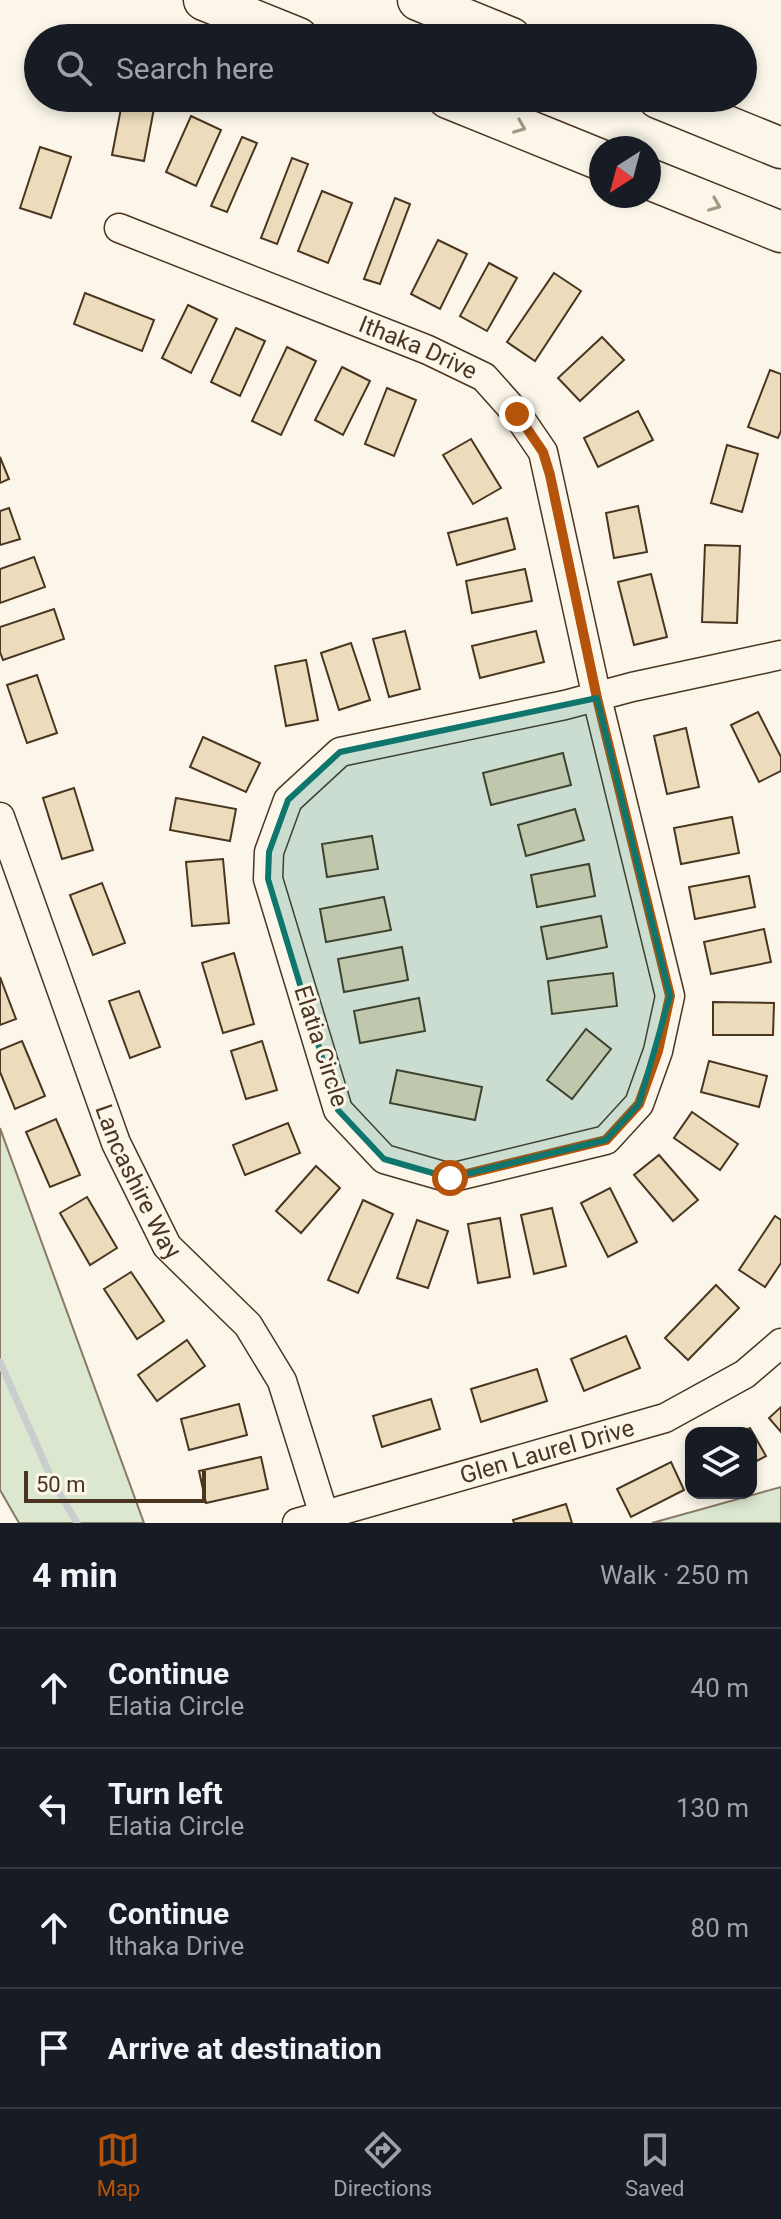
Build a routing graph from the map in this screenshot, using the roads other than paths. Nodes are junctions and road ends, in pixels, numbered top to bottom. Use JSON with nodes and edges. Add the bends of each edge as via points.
{"nodes":[{"id":1,"x":204,"y":0,"type":"edge"},
{"id":2,"x":418,"y":0,"type":"edge"},
{"id":3,"x":263,"y":24,"type":"edge"},
{"id":4,"x":477,"y":24,"type":"edge"},
{"id":5,"x":483,"y":112,"type":"edge"},
{"id":6,"x":692,"y":112,"type":"edge"},
{"id":7,"x":781,"y":148,"type":"edge"},
{"id":8,"x":589,"y":155,"type":"edge"},
{"id":9,"x":661,"y":184,"type":"edge"},
{"id":10,"x":119,"y":228,"type":"dead end"},
{"id":11,"x":781,"y":232,"type":"edge"},
{"id":12,"x":781,"y":655,"type":"edge"},
{"id":13,"x":597,"y":698,"type":"junction"},
{"id":14,"x":0,"y":817,"type":"edge"},
{"id":15,"x":781,"y":1343,"type":"edge"},
{"id":16,"x":324,"y":1515,"type":"junction"},
{"id":17,"x":297,"y":1523,"type":"edge"}],
"edges":[{"from":1,"to":3,"type":"highway"},
{"from":2,"to":4,"type":"highway"},
{"from":5,"to":8,"type":"highway","one_way":true},
{"from":6,"to":7,"type":"highway"},
{"from":9,"to":11,"type":"highway","one_way":true},
{"from":10,"to":13,"type":"street","name":"Ithaka Drive","via":[[484,377],[543,452]]},
{"from":12,"to":13,"type":"street","name":"Elatia Circle"},
{"from":13,"to":13,"type":"street","name":"Elatia Circle","via":[[340,752],[288,800],[269,852],[268,879],[338,1110],[384,1159],[450,1178],[606,1140],[639,1104],[670,996]]},
{"from":14,"to":16,"type":"street","name":"Lancashire Way","via":[[116,1143],[167,1246],[248,1325],[282,1381]]},
{"from":15,"to":16,"type":"street","name":"Glen Laurel Drive","via":[[745,1374],[665,1418]]},
{"from":16,"to":17,"type":"street","name":"Glen Laurel Drive"}]}
